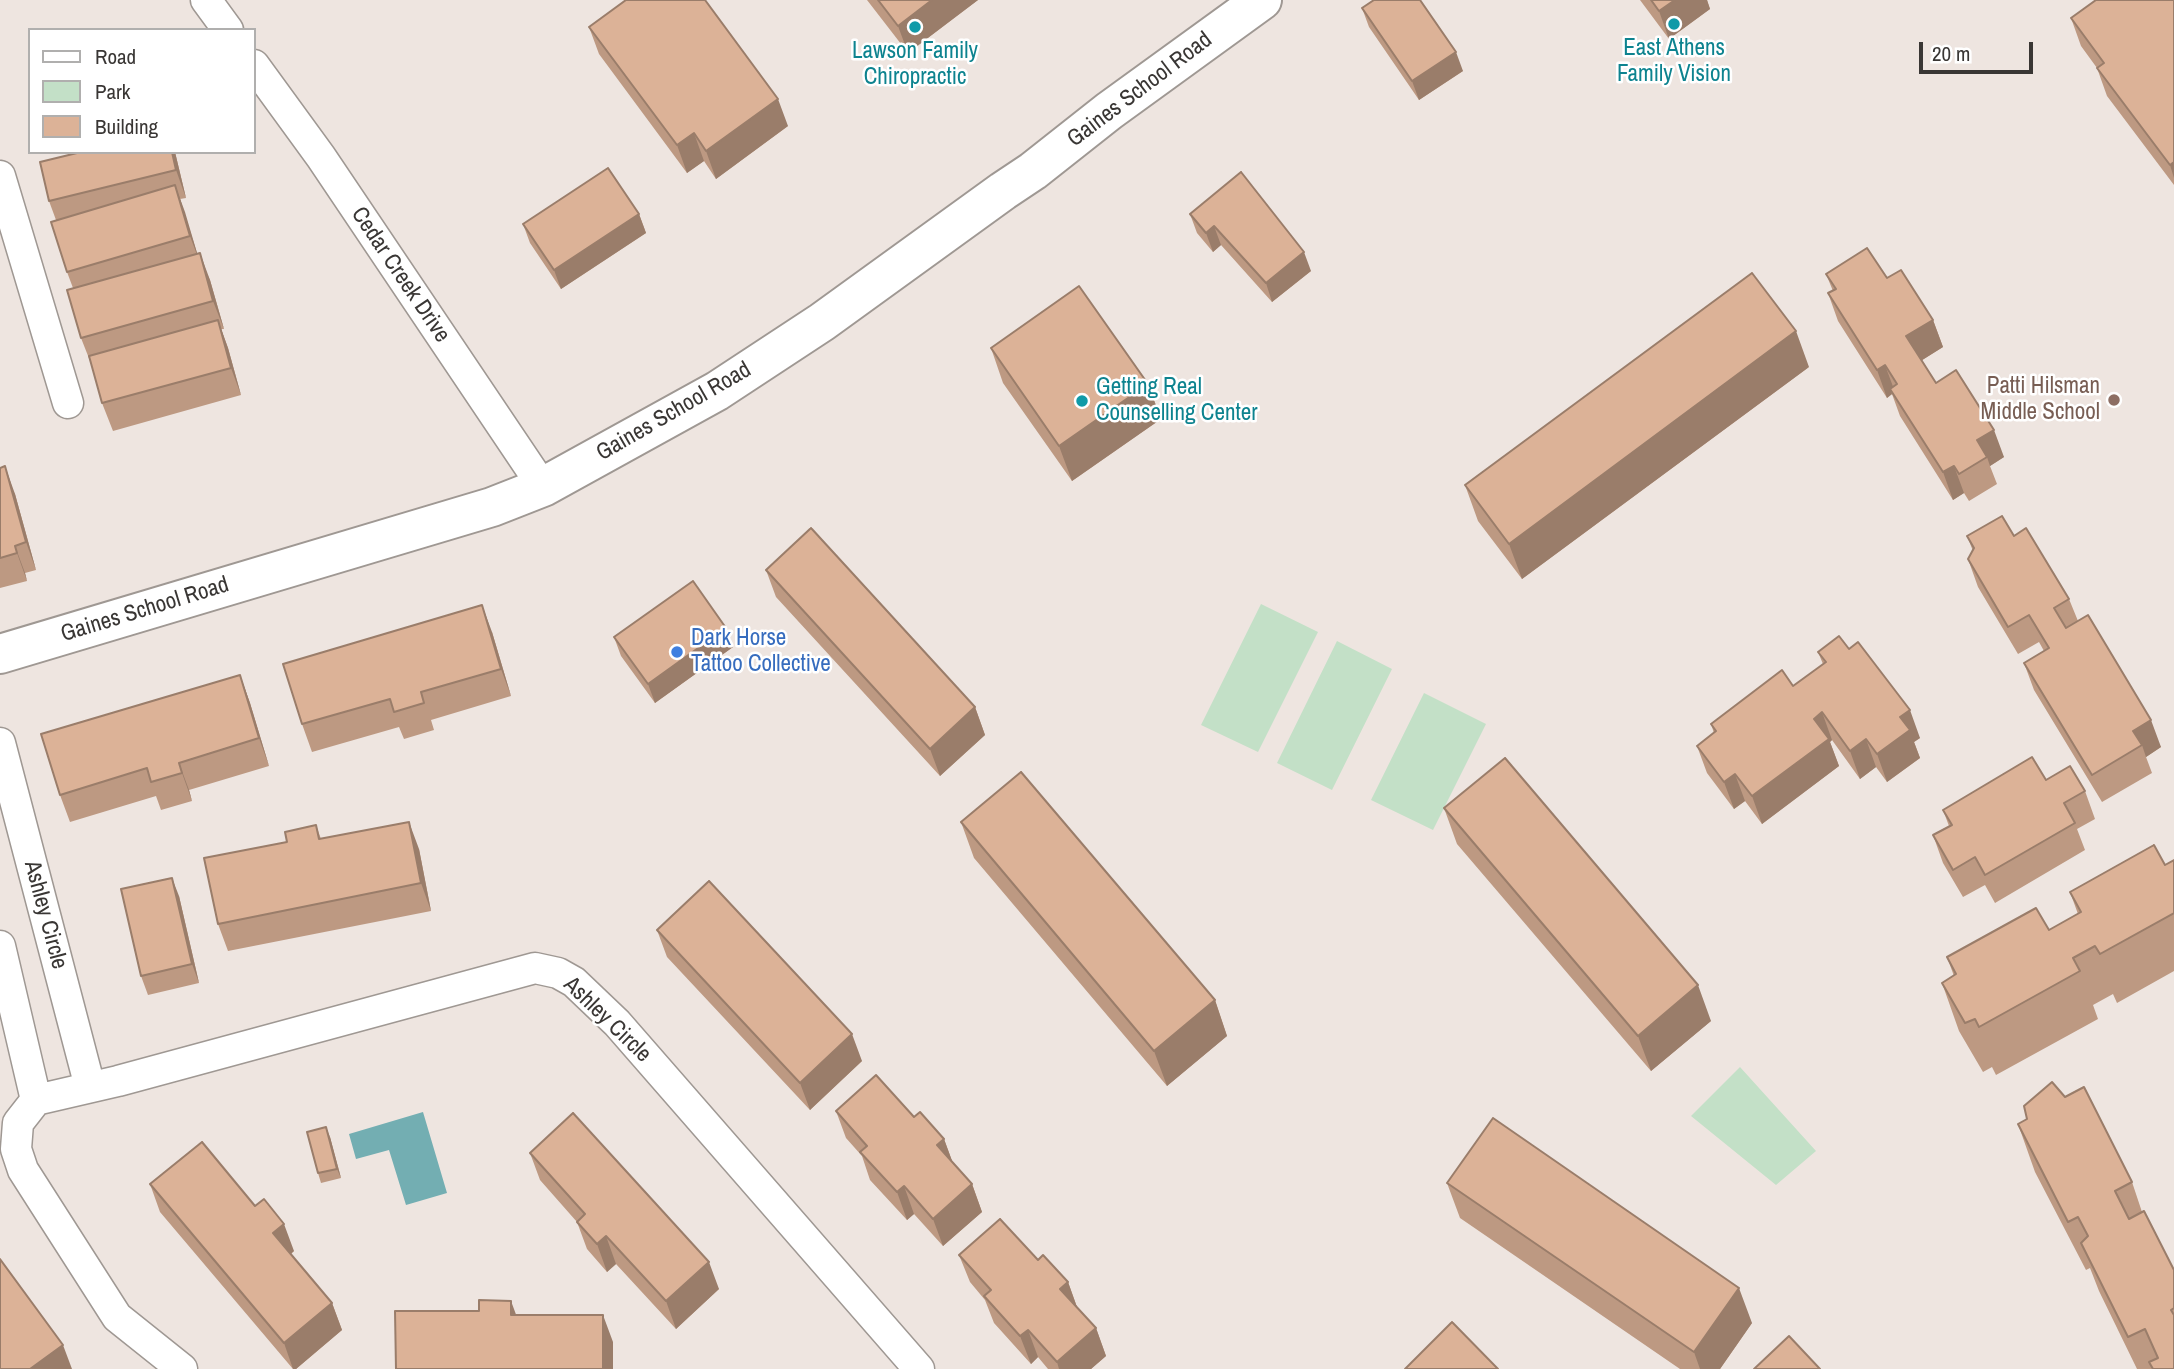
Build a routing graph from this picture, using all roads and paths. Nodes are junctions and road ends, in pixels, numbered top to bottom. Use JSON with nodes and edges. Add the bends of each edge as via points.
{"nodes":[{"id":1,"x":206,"y":0,"type":"edge"},
{"id":2,"x":1262,"y":0,"type":"edge"},
{"id":3,"x":227,"y":28,"type":"edge"},
{"id":4,"x":256,"y":68,"type":"edge"},
{"id":5,"x":0,"y":176,"type":"edge"},
{"id":6,"x":68,"y":403,"type":"dead end"},
{"id":7,"x":543,"y":486,"type":"junction"},
{"id":8,"x":0,"y":654,"type":"edge"},
{"id":9,"x":0,"y":743,"type":"edge"},
{"id":10,"x":0,"y":946,"type":"edge"},
{"id":11,"x":90,"y":1087,"type":"junction"},
{"id":12,"x":36,"y":1100,"type":"junction"},
{"id":13,"x":182,"y":1369,"type":"edge"},
{"id":14,"x":919,"y":1369,"type":"edge"}],
"edges":[{"from":1,"to":3,"type":"street"},
{"from":2,"to":7,"type":"main road","name":"Gaines School Road","via":[[822,322],[717,391]]},
{"from":4,"to":7,"type":"street","name":"Cedar Creek Drive"},
{"from":5,"to":6,"type":"street"},
{"from":7,"to":8,"type":"main road","name":"Gaines School Road","via":[[492,507]]},
{"from":9,"to":11,"type":"street","name":"Ashley Circle"},
{"from":10,"to":12,"type":"street"},
{"from":11,"to":12,"type":"street","name":"Ashley Circle"},
{"from":11,"to":14,"type":"street","name":"Ashley Circle","via":[[535,968],[558,972],[617,1023]]},
{"from":12,"to":13,"type":"street","via":[[18,1123],[16,1149],[23,1170],[117,1317]]}]}
